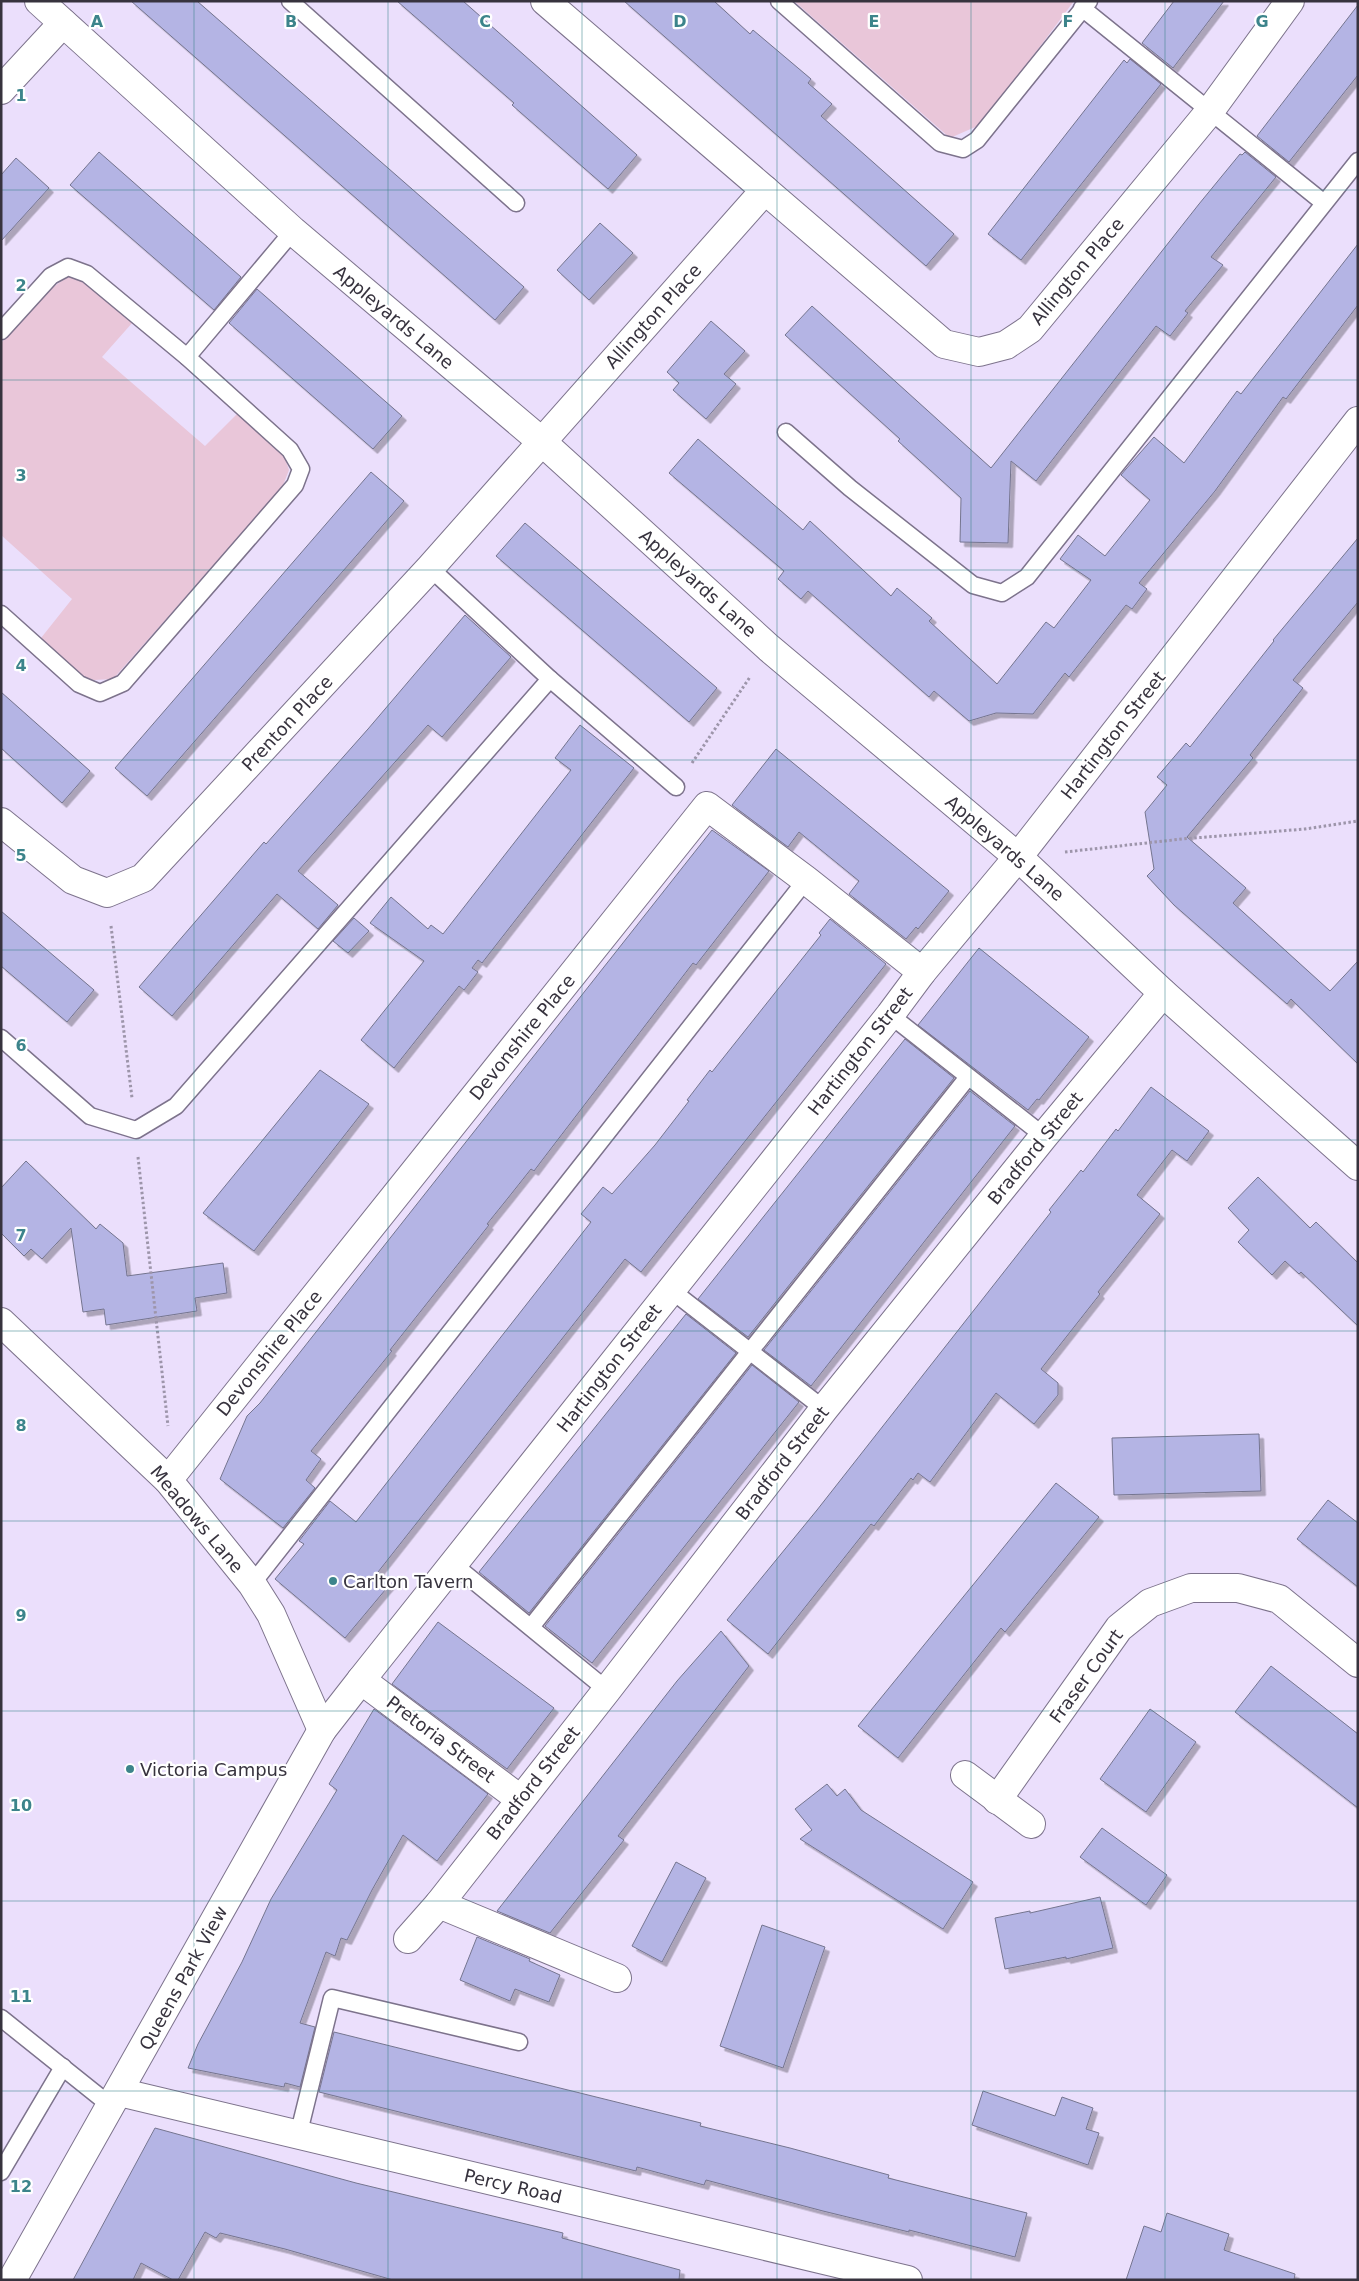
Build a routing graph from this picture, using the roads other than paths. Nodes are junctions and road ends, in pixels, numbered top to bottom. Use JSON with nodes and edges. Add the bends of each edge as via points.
{"nodes":[{"id":1,"x":39,"y":1,"type":"edge"},
{"id":2,"x":290,"y":1,"type":"edge"},
{"id":3,"x":546,"y":1,"type":"edge"},
{"id":4,"x":779,"y":1,"type":"edge"},
{"id":5,"x":1290,"y":1,"type":"edge"},
{"id":6,"x":1086,"y":5,"type":"edge"},
{"id":7,"x":63,"y":23,"type":"junction"},
{"id":8,"x":1,"y":90,"type":"edge"},
{"id":9,"x":1210,"y":111,"type":"junction"},
{"id":10,"x":1358,"y":161,"type":"edge"},
{"id":11,"x":765,"y":190,"type":"junction"},
{"id":12,"x":516,"y":203,"type":"dead end"},
{"id":13,"x":1324,"y":203,"type":"junction"},
{"id":14,"x":293,"y":231,"type":"junction"},
{"id":15,"x":1,"y":331,"type":"edge"},
{"id":16,"x":186,"y":357,"type":"junction"},
{"id":17,"x":1358,"y":421,"type":"edge"},
{"id":18,"x":786,"y":432,"type":"dead end"},
{"id":19,"x":541,"y":441,"type":"junction"},
{"id":20,"x":430,"y":568,"type":"junction"},
{"id":21,"x":1,"y":614,"type":"edge"},
{"id":22,"x":550,"y":679,"type":"junction"},
{"id":23,"x":676,"y":787,"type":"road end"},
{"id":24,"x":1,"y":822,"type":"edge"},
{"id":25,"x":1018,"y":857,"type":"junction"},
{"id":26,"x":806,"y":880,"type":"junction"},
{"id":27,"x":922,"y":972,"type":"junction"},
{"id":28,"x":1163,"y":993,"type":"junction"},
{"id":29,"x":890,"y":1015,"type":"junction"},
{"id":30,"x":1,"y":1038,"type":"edge"},
{"id":31,"x":968,"y":1077,"type":"junction"},
{"id":32,"x":1044,"y":1136,"type":"junction"},
{"id":33,"x":1358,"y":1166,"type":"edge"},
{"id":34,"x":671,"y":1290,"type":"junction"},
{"id":35,"x":1,"y":1322,"type":"edge"},
{"id":36,"x":749,"y":1352,"type":"junction"},
{"id":37,"x":824,"y":1409,"type":"junction"},
{"id":38,"x":170,"y":1477,"type":"junction"},
{"id":39,"x":453,"y":1564,"type":"junction"},
{"id":40,"x":252,"y":1584,"type":"junction"},
{"id":41,"x":531,"y":1627,"type":"junction"},
{"id":42,"x":1358,"y":1663,"type":"edge"},
{"id":43,"x":361,"y":1680,"type":"junction"},
{"id":44,"x":607,"y":1690,"type":"junction"},
{"id":45,"x":322,"y":1730,"type":"junction"},
{"id":46,"x":965,"y":1775,"type":"dead end"},
{"id":47,"x":520,"y":1799,"type":"junction"},
{"id":48,"x":997,"y":1800,"type":"junction"},
{"id":49,"x":1031,"y":1824,"type":"dead end"},
{"id":50,"x":439,"y":1904,"type":"junction"},
{"id":51,"x":408,"y":1939,"type":"dead end"},
{"id":52,"x":617,"y":1978,"type":"dead end"},
{"id":53,"x":1,"y":2018,"type":"edge"},
{"id":54,"x":519,"y":2042,"type":"dead end"},
{"id":55,"x":63,"y":2067,"type":"junction"},
{"id":56,"x":115,"y":2099,"type":"junction"},
{"id":57,"x":298,"y":2136,"type":"junction"},
{"id":58,"x":1,"y":2172,"type":"edge"},
{"id":59,"x":12,"y":2280,"type":"edge"},
{"id":60,"x":908,"y":2280,"type":"edge"}],
"edges":[{"from":1,"to":7,"type":"street","name":"Appleyards Lane"},
{"from":2,"to":12,"type":"lane"},
{"from":3,"to":11,"type":"street","name":"Allington Place"},
{"from":4,"to":6,"type":"lane","via":[[940,143],[963,149],[978,140]]},
{"from":5,"to":9,"type":"street","name":"Allington Place"},
{"from":6,"to":9,"type":"lane"},
{"from":7,"to":8,"type":"street"},
{"from":7,"to":14,"type":"street","name":"Appleyards Lane"},
{"from":9,"to":11,"type":"street","name":"Allington Place","via":[[1030,329],[1006,345],[979,352],[944,344]]},
{"from":9,"to":13,"type":"lane"},
{"from":10,"to":13,"type":"lane"},
{"from":11,"to":19,"type":"street","name":"Allington Place"},
{"from":13,"to":18,"type":"lane","via":[[1027,577],[1002,593],[973,585],[850,488]]},
{"from":14,"to":16,"type":"lane"},
{"from":14,"to":19,"type":"street","name":"Appleyards Lane"},
{"from":15,"to":16,"type":"lane","via":[[51,276],[68,268],[88,274]]},
{"from":16,"to":21,"type":"lane","via":[[290,450],[301,469],[295,486],[123,683],[100,693],[79,684]]},
{"from":17,"to":25,"type":"street","name":"Hartington Street"},
{"from":19,"to":20,"type":"street","name":"Prenton Place"},
{"from":19,"to":25,"type":"street","name":"Appleyards Lane","via":[[769,648]]},
{"from":20,"to":22,"type":"lane"},
{"from":20,"to":24,"type":"street","name":"Prenton Place","via":[[143,878],[107,893],[73,880]]},
{"from":22,"to":23,"type":"lane"},
{"from":22,"to":30,"type":"lane","via":[[176,1106],[136,1130],[90,1116]]},
{"from":25,"to":27,"type":"street","name":"Hartington Street"},
{"from":25,"to":28,"type":"street","name":"Appleyards Lane"},
{"from":26,"to":27,"type":"street","name":"Devonshire Place"},
{"from":26,"to":38,"type":"street","name":"Devonshire Place","via":[[707,806]]},
{"from":26,"to":40,"type":"lane"},
{"from":27,"to":29,"type":"street","name":"Hartington Street"},
{"from":28,"to":32,"type":"street","name":"Bradford Street"},
{"from":28,"to":33,"type":"street","name":"Appleyards Lane"},
{"from":29,"to":31,"type":"lane"},
{"from":29,"to":34,"type":"street","name":"Hartington Street"},
{"from":31,"to":32,"type":"lane"},
{"from":31,"to":36,"type":"lane"},
{"from":32,"to":37,"type":"street","name":"Bradford Street"},
{"from":34,"to":36,"type":"lane"},
{"from":34,"to":39,"type":"street","name":"Hartington Street"},
{"from":35,"to":38,"type":"street","name":"Meadows Lane"},
{"from":36,"to":37,"type":"lane"},
{"from":36,"to":41,"type":"lane"},
{"from":37,"to":44,"type":"street","name":"Bradford Street"},
{"from":38,"to":40,"type":"street","name":"Meadows Lane"},
{"from":39,"to":41,"type":"lane"},
{"from":39,"to":43,"type":"street","name":"Hartington Street"},
{"from":40,"to":45,"type":"street","name":"Meadows Lane","via":[[271,1614]]},
{"from":41,"to":44,"type":"lane"},
{"from":42,"to":48,"type":"street","name":"Fraser Court","via":[[1279,1599],[1238,1588],[1191,1588],[1150,1603],[1119,1628]]},
{"from":43,"to":45,"type":"street","name":"Queens Park View"},
{"from":43,"to":47,"type":"street","name":"Pretoria Street"},
{"from":44,"to":47,"type":"street","name":"Bradford Street"},
{"from":45,"to":56,"type":"street","name":"Queens Park View"},
{"from":46,"to":48,"type":"street"},
{"from":47,"to":50,"type":"street","name":"Bradford Street"},
{"from":48,"to":49,"type":"street"},
{"from":50,"to":51,"type":"street","name":"Bradford Street"},
{"from":50,"to":52,"type":"street"},
{"from":53,"to":55,"type":"lane"},
{"from":54,"to":57,"type":"lane","via":[[332,1998]]},
{"from":55,"to":56,"type":"lane"},
{"from":55,"to":58,"type":"lane"},
{"from":56,"to":57,"type":"street","name":"Percy Road"},
{"from":56,"to":59,"type":"street","name":"Queens Park View"},
{"from":57,"to":60,"type":"street","name":"Percy Road"}]}
